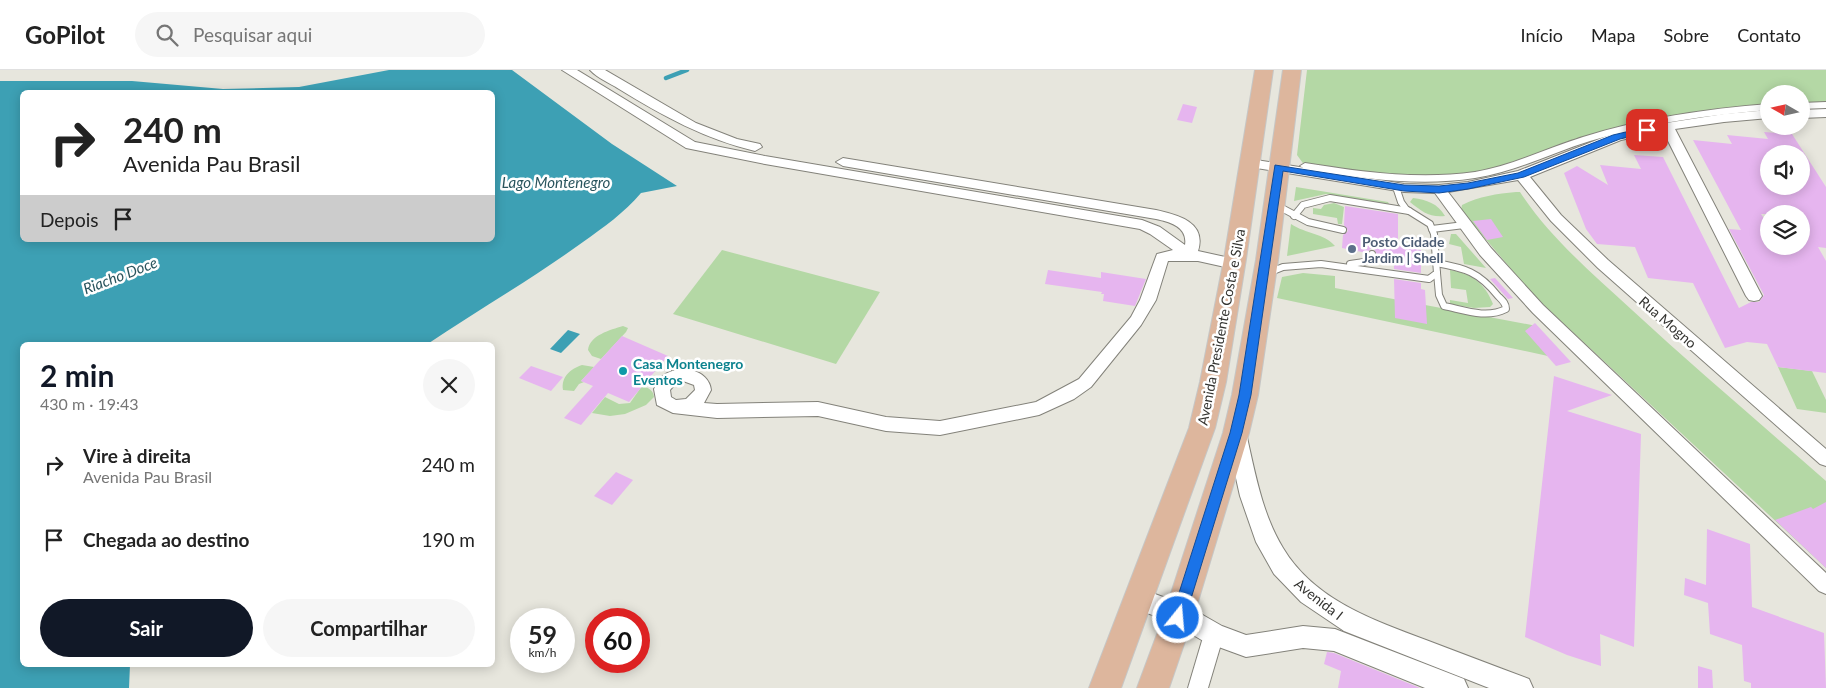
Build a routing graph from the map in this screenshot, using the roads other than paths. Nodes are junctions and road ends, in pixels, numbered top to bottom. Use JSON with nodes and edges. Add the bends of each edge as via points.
{"nodes":[{"id":1,"x":568,"y":70,"type":"edge"},
{"id":2,"x":596,"y":70,"type":"edge"},
{"id":3,"x":1264,"y":70,"type":"edge"},
{"id":4,"x":1292,"y":70,"type":"edge"},
{"id":5,"x":1810,"y":106,"type":"edge"},
{"id":6,"x":1826,"y":106,"type":"edge"},
{"id":7,"x":1760,"y":108,"type":"edge"},
{"id":8,"x":1810,"y":114,"type":"edge"},
{"id":9,"x":1826,"y":114,"type":"edge"},
{"id":10,"x":1760,"y":115,"type":"edge"},
{"id":11,"x":1667,"y":126,"type":"junction"},
{"id":12,"x":1250,"y":163,"type":"junction"},
{"id":13,"x":1305,"y":166,"type":"dead end"},
{"id":14,"x":1279,"y":168,"type":"junction"},
{"id":15,"x":1521,"y":175,"type":"junction"},
{"id":16,"x":1396,"y":186,"type":"junction"},
{"id":17,"x":1439,"y":190,"type":"junction"},
{"id":18,"x":1274,"y":204,"type":"junction"},
{"id":19,"x":1411,"y":212,"type":"junction"},
{"id":20,"x":1294,"y":216,"type":"junction"},
{"id":21,"x":1464,"y":225,"type":"junction"},
{"id":22,"x":1432,"y":229,"type":"junction"},
{"id":23,"x":1343,"y":230,"type":"dead end"},
{"id":24,"x":1190,"y":254,"type":"junction"},
{"id":25,"x":1372,"y":254,"type":"dead end"},
{"id":26,"x":1436,"y":263,"type":"junction"},
{"id":27,"x":1234,"y":264,"type":"junction"},
{"id":28,"x":1343,"y":265,"type":"junction"},
{"id":29,"x":1437,"y":273,"type":"junction"},
{"id":30,"x":1264,"y":275,"type":"junction"},
{"id":31,"x":1754,"y":296,"type":"dead end"},
{"id":32,"x":680,"y":407,"type":"dead end"},
{"id":33,"x":1236,"y":433,"type":"junction"},
{"id":34,"x":1826,"y":459,"type":"edge"},
{"id":35,"x":1826,"y":585,"type":"edge"},
{"id":36,"x":1140,"y":599,"type":"junction"},
{"id":37,"x":1179,"y":614,"type":"junction"},
{"id":38,"x":1214,"y":634,"type":"junction"},
{"id":39,"x":1105,"y":688,"type":"edge"},
{"id":40,"x":1153,"y":688,"type":"edge"},
{"id":41,"x":1198,"y":688,"type":"edge"},
{"id":42,"x":1454,"y":688,"type":"edge"},
{"id":43,"x":1520,"y":688,"type":"edge"}],
"edges":[{"from":1,"to":24,"type":"street","via":[[691,145],[1156,228]]},
{"from":2,"to":24,"type":"street","via":[[701,131],[739,144],[1150,213],[1182,223],[1193,239]]},
{"from":3,"to":12,"type":"main road","name":"Avenida Presidente Costa e Silva"},
{"from":4,"to":14,"type":"main road"},
{"from":5,"to":6,"type":"street"},
{"from":7,"to":13,"type":"street","via":[[1654,121],[1474,175],[1399,179]]},
{"from":8,"to":9,"type":"street"},
{"from":10,"to":11,"type":"street"},
{"from":11,"to":15,"type":"street","via":[[1617,137]]},
{"from":11,"to":31,"type":"street"},
{"from":12,"to":14,"type":"street"},
{"from":12,"to":27,"type":"main road","name":"Avenida Presidente Costa e Silva"},
{"from":14,"to":16,"type":"street"},
{"from":14,"to":18,"type":"main road"},
{"from":15,"to":17,"type":"street"},
{"from":15,"to":34,"type":"street","name":"Rua Mogno","via":[[1556,218],[1603,264]]},
{"from":16,"to":17,"type":"street"},
{"from":16,"to":19,"type":"lane","via":[[1400,202]]},
{"from":17,"to":21,"type":"street"},
{"from":18,"to":20,"type":"lane"},
{"from":18,"to":30,"type":"main road"},
{"from":19,"to":20,"type":"lane","via":[[1330,198],[1304,205]]},
{"from":19,"to":22,"type":"lane","via":[[1430,224]]},
{"from":20,"to":23,"type":"lane","via":[[1311,225]]},
{"from":21,"to":22,"type":"lane"},
{"from":21,"to":35,"type":"street","via":[[1498,268],[1538,309]]},
{"from":22,"to":26,"type":"lane"},
{"from":24,"to":27,"type":"street"},
{"from":24,"to":32,"type":"street","via":[[1162,258],[1148,300],[1136,321],[1085,383],[1039,408],[932,428],[886,424],[818,409],[742,412]]},
{"from":25,"to":28,"type":"lane","via":[[1372,258],[1364,262]]},
{"from":26,"to":29,"type":"lane"},
{"from":26,"to":29,"type":"lane","via":[[1464,267],[1481,275],[1506,304],[1506,309],[1500,313],[1479,312],[1444,306],[1440,303]]},
{"from":27,"to":36,"type":"main road","name":"Avenida Presidente Costa e Silva","via":[[1202,428]]},
{"from":28,"to":29,"type":"lane","via":[[1420,279],[1429,279]]},
{"from":28,"to":30,"type":"lane","via":[[1292,265],[1277,267]]},
{"from":30,"to":33,"type":"main road"},
{"from":33,"to":37,"type":"main road"},
{"from":33,"to":43,"type":"street","name":"Avenida I","via":[[1254,509],[1275,557],[1291,577],[1327,608],[1352,623]]},
{"from":36,"to":37,"type":"street","name":"Avenida I"},
{"from":36,"to":39,"type":"main road","name":"Avenida Presidente Costa e Silva"},
{"from":37,"to":38,"type":"street","name":"Avenida I"},
{"from":37,"to":40,"type":"main road"},
{"from":38,"to":41,"type":"street"},
{"from":38,"to":42,"type":"street","name":"Avenida I","via":[[1246,646],[1303,637],[1335,640]]}]}
